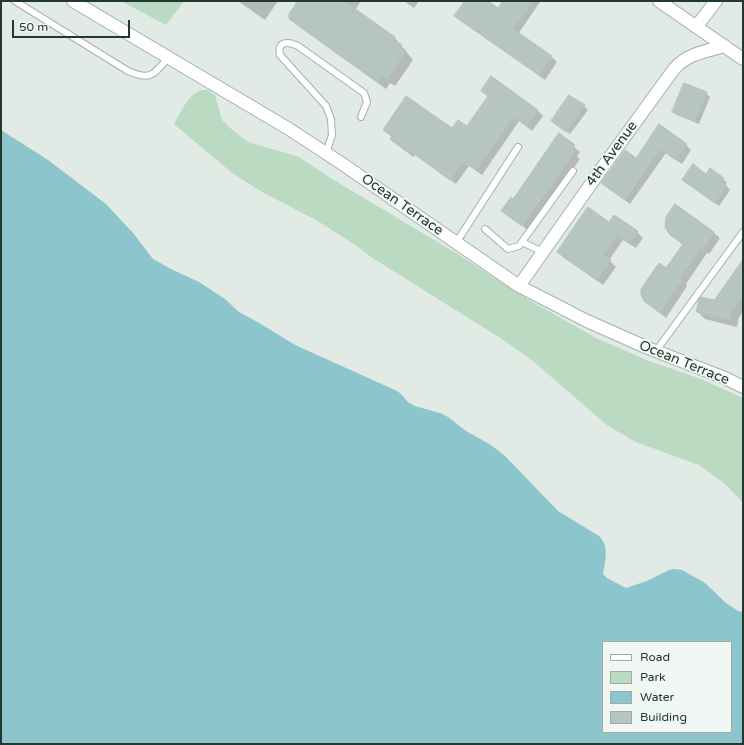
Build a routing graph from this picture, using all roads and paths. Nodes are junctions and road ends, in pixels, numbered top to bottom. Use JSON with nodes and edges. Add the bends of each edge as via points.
{"nodes":[{"id":1,"x":15,"y":1,"type":"edge"},
{"id":2,"x":73,"y":1,"type":"edge"},
{"id":3,"x":659,"y":1,"type":"edge"},
{"id":4,"x":716,"y":1,"type":"edge"},
{"id":5,"x":696,"y":27,"type":"junction"},
{"id":6,"x":725,"y":46,"type":"junction"},
{"id":7,"x":168,"y":58,"type":"junction"},
{"id":8,"x":743,"y":59,"type":"edge"},
{"id":9,"x":361,"y":117,"type":"dead end"},
{"id":10,"x":518,"y":147,"type":"dead end"},
{"id":11,"x":326,"y":153,"type":"junction"},
{"id":12,"x":573,"y":171,"type":"dead end"},
{"id":13,"x":485,"y":229,"type":"dead end"},
{"id":14,"x":743,"y":232,"type":"edge"},
{"id":15,"x":522,"y":242,"type":"junction"},
{"id":16,"x":456,"y":243,"type":"junction"},
{"id":17,"x":543,"y":252,"type":"junction"},
{"id":18,"x":519,"y":286,"type":"junction"},
{"id":19,"x":656,"y":351,"type":"junction"},
{"id":20,"x":743,"y":387,"type":"edge"}],
"edges":[{"from":1,"to":7,"type":"lane","via":[[138,75],[151,75]]},
{"from":2,"to":7,"type":"street","name":"Ocean Terrace"},
{"from":3,"to":5,"type":"street"},
{"from":4,"to":5,"type":"street"},
{"from":5,"to":6,"type":"street"},
{"from":6,"to":8,"type":"street"},
{"from":6,"to":17,"type":"street","name":"4th Avenue","via":[[681,61]]},
{"from":7,"to":11,"type":"street","name":"Ocean Terrace"},
{"from":9,"to":11,"type":"lane","via":[[367,102],[364,93],[292,42],[282,44],[280,55],[326,106],[331,119],[332,135]]},
{"from":10,"to":16,"type":"lane"},
{"from":11,"to":16,"type":"street","name":"Ocean Terrace"},
{"from":12,"to":15,"type":"lane"},
{"from":13,"to":15,"type":"lane","via":[[508,249],[519,246]]},
{"from":14,"to":19,"type":"lane"},
{"from":15,"to":17,"type":"lane"},
{"from":16,"to":18,"type":"street","name":"Ocean Terrace"},
{"from":17,"to":18,"type":"street","name":"4th Avenue"},
{"from":18,"to":19,"type":"street","name":"Ocean Terrace","via":[[587,321]]},
{"from":19,"to":20,"type":"street","name":"Ocean Terrace"}]}
